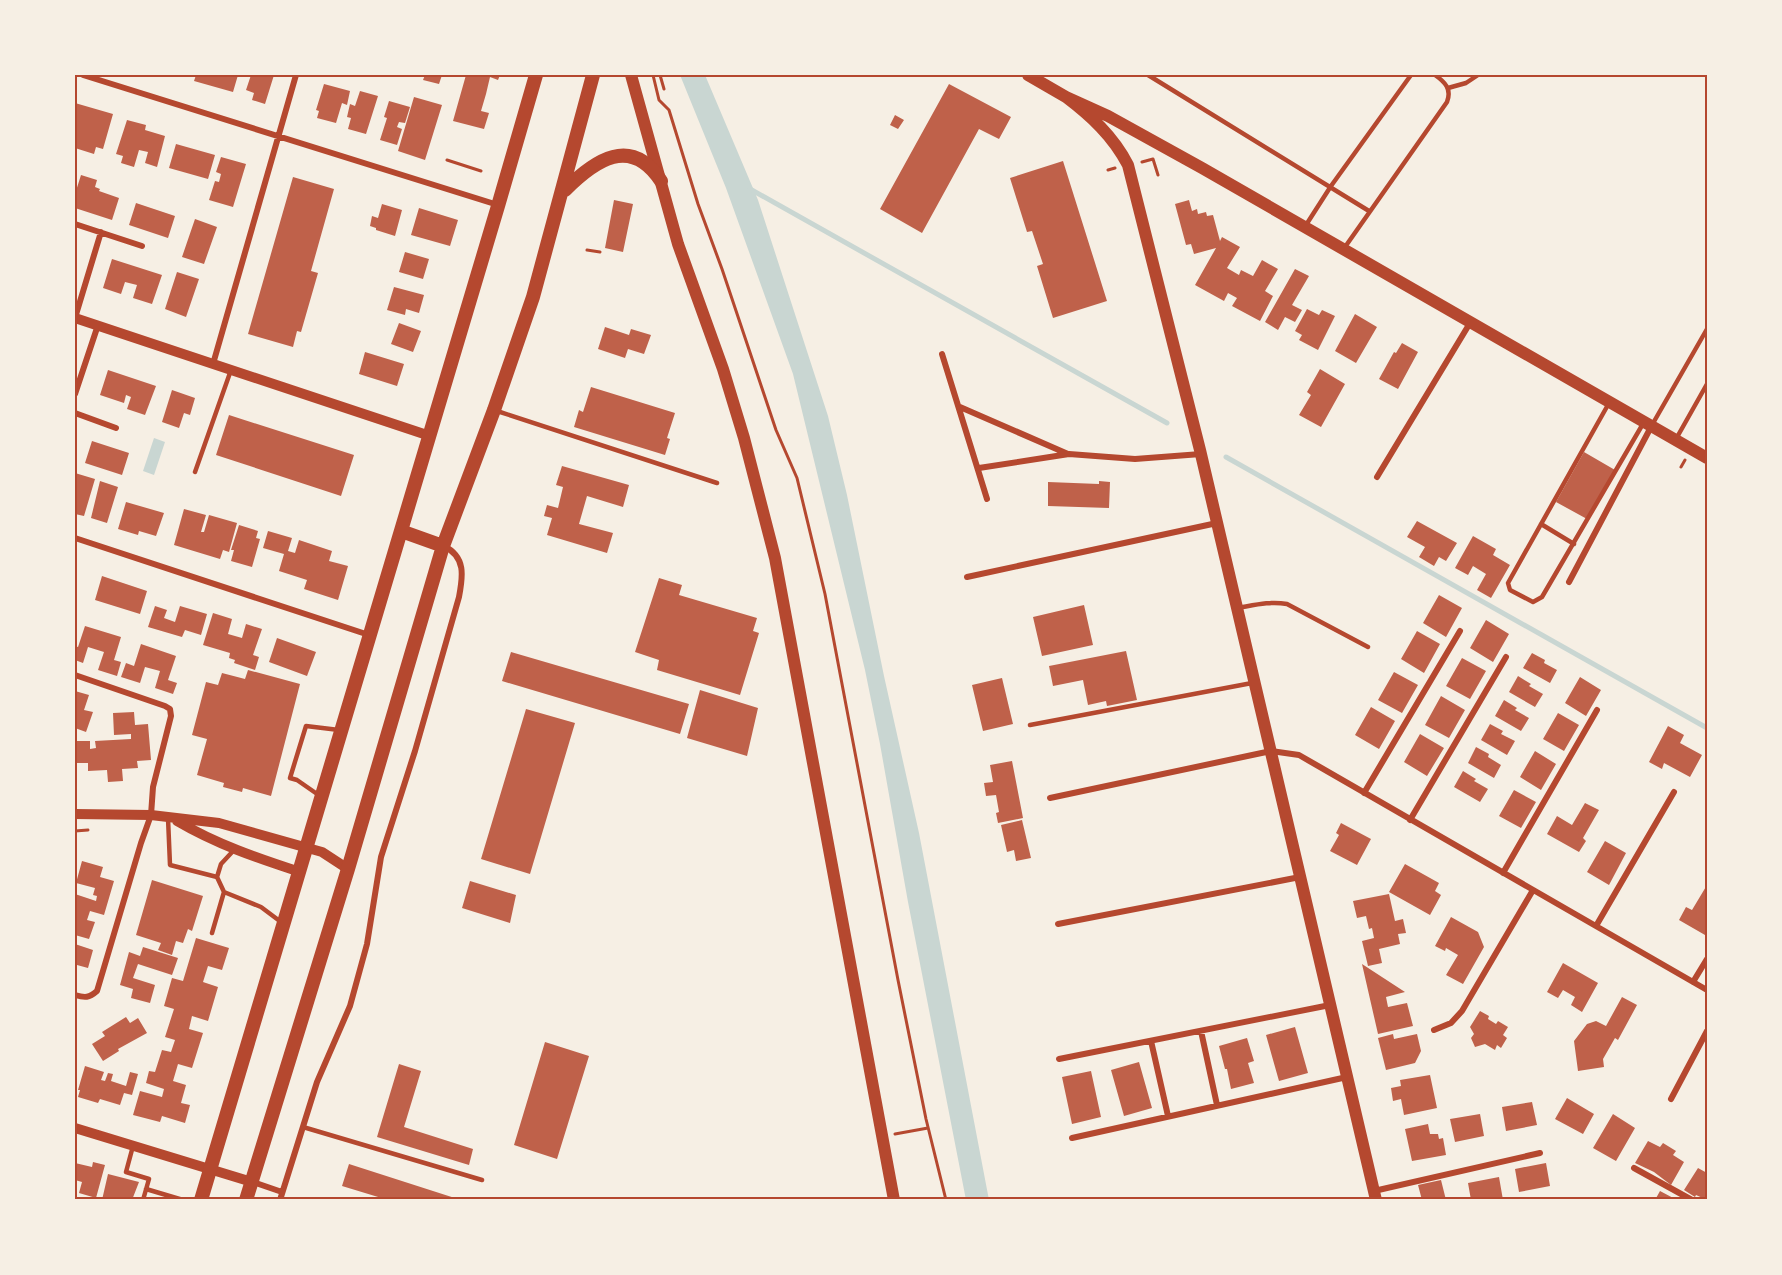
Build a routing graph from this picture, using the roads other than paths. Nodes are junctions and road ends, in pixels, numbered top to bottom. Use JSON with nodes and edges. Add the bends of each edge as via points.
{"nodes":[{"id":1,"x":83,"y":75,"type":"edge"},
{"id":2,"x":296,"y":75,"type":"edge"},
{"id":3,"x":536,"y":75,"type":"edge"},
{"id":4,"x":593,"y":75,"type":"edge"},
{"id":5,"x":631,"y":75,"type":"edge"},
{"id":6,"x":1028,"y":75,"type":"edge"},
{"id":7,"x":1148,"y":75,"type":"edge"},
{"id":8,"x":1412,"y":75,"type":"edge"},
{"id":9,"x":1435,"y":75,"type":"edge"},
{"id":10,"x":1478,"y":75,"type":"edge"},
{"id":11,"x":1448,"y":88,"type":"junction"},
{"id":12,"x":1066,"y":97,"type":"junction"},
{"id":13,"x":279,"y":136,"type":"junction"},
{"id":14,"x":661,"y":181,"type":"junction"},
{"id":15,"x":1331,"y":186,"type":"junction"},
{"id":16,"x":563,"y":191,"type":"junction"},
{"id":17,"x":498,"y":206,"type":"junction"},
{"id":18,"x":1369,"y":211,"type":"junction"},
{"id":19,"x":75,"y":224,"type":"edge"},
{"id":20,"x":1305,"y":228,"type":"junction"},
{"id":21,"x":101,"y":232,"type":"junction"},
{"id":22,"x":142,"y":246,"type":"dead end"},
{"id":23,"x":1343,"y":250,"type":"junction"},
{"id":24,"x":75,"y":318,"type":"edge"},
{"id":25,"x":1470,"y":323,"type":"junction"},
{"id":26,"x":98,"y":325,"type":"junction"},
{"id":27,"x":1707,"y":329,"type":"edge"},
{"id":28,"x":942,"y":354,"type":"dead end"},
{"id":29,"x":213,"y":364,"type":"junction"},
{"id":30,"x":231,"y":370,"type":"junction"},
{"id":31,"x":1707,"y":384,"type":"edge"},
{"id":32,"x":75,"y":394,"type":"edge"},
{"id":33,"x":1610,"y":402,"type":"junction"},
{"id":34,"x":960,"y":407,"type":"junction"},
{"id":35,"x":494,"y":410,"type":"junction"},
{"id":36,"x":75,"y":413,"type":"edge"},
{"id":37,"x":1648,"y":424,"type":"junction"},
{"id":38,"x":116,"y":428,"type":"dead end"},
{"id":39,"x":429,"y":436,"type":"junction"},
{"id":40,"x":1676,"y":441,"type":"junction"},
{"id":41,"x":1200,"y":452,"type":"junction"},
{"id":42,"x":1069,"y":454,"type":"junction"},
{"id":43,"x":1707,"y":458,"type":"edge"},
{"id":44,"x":979,"y":468,"type":"junction"},
{"id":45,"x":195,"y":472,"type":"dead end"},
{"id":46,"x":1377,"y":477,"type":"dead end"},
{"id":47,"x":717,"y":483,"type":"dead end"},
{"id":48,"x":987,"y":499,"type":"dead end"},
{"id":49,"x":1217,"y":523,"type":"junction"},
{"id":50,"x":1541,"y":524,"type":"junction"},
{"id":51,"x":401,"y":531,"type":"junction"},
{"id":52,"x":75,"y":538,"type":"edge"},
{"id":53,"x":1574,"y":544,"type":"junction"},
{"id":54,"x":443,"y":546,"type":"junction"},
{"id":55,"x":967,"y":577,"type":"dead end"},
{"id":56,"x":1569,"y":582,"type":"dead end"},
{"id":57,"x":1237,"y":608,"type":"junction"},
{"id":58,"x":1460,"y":631,"type":"dead end"},
{"id":59,"x":369,"y":635,"type":"junction"},
{"id":60,"x":1368,"y":647,"type":"dead end"},
{"id":61,"x":1506,"y":657,"type":"dead end"},
{"id":62,"x":75,"y":675,"type":"edge"},
{"id":63,"x":1254,"y":682,"type":"junction"},
{"id":64,"x":1597,"y":710,"type":"dead end"},
{"id":65,"x":1030,"y":725,"type":"dead end"},
{"id":66,"x":341,"y":731,"type":"junction"},
{"id":67,"x":1270,"y":751,"type":"junction"},
{"id":68,"x":1674,"y":792,"type":"dead end"},
{"id":69,"x":1364,"y":793,"type":"junction"},
{"id":70,"x":322,"y":797,"type":"junction"},
{"id":71,"x":1050,"y":798,"type":"dead end"},
{"id":72,"x":75,"y":814,"type":"edge"},
{"id":73,"x":151,"y":815,"type":"junction"},
{"id":74,"x":171,"y":818,"type":"junction"},
{"id":75,"x":1410,"y":820,"type":"junction"},
{"id":76,"x":307,"y":848,"type":"junction"},
{"id":77,"x":234,"y":850,"type":"junction"},
{"id":78,"x":348,"y":869,"type":"junction"},
{"id":79,"x":300,"y":872,"type":"junction"},
{"id":80,"x":1503,"y":873,"type":"junction"},
{"id":81,"x":217,"y":877,"type":"junction"},
{"id":82,"x":1300,"y":877,"type":"junction"},
{"id":83,"x":1533,"y":890,"type":"junction"},
{"id":84,"x":224,"y":892,"type":"junction"},
{"id":85,"x":1058,"y":924,"type":"dead end"},
{"id":86,"x":284,"y":925,"type":"junction"},
{"id":87,"x":1596,"y":926,"type":"junction"},
{"id":88,"x":212,"y":933,"type":"dead end"},
{"id":89,"x":1707,"y":959,"type":"edge"},
{"id":90,"x":1693,"y":982,"type":"junction"},
{"id":91,"x":1707,"y":990,"type":"edge"},
{"id":92,"x":75,"y":995,"type":"edge"},
{"id":93,"x":1330,"y":1005,"type":"junction"},
{"id":94,"x":1434,"y":1030,"type":"dead end"},
{"id":95,"x":1201,"y":1031,"type":"junction"},
{"id":96,"x":1707,"y":1031,"type":"edge"},
{"id":97,"x":1152,"y":1041,"type":"junction"},
{"id":98,"x":1059,"y":1059,"type":"dead end"},
{"id":99,"x":1347,"y":1076,"type":"junction"},
{"id":100,"x":1671,"y":1099,"type":"dead end"},
{"id":101,"x":1217,"y":1106,"type":"junction"},
{"id":102,"x":1168,"y":1116,"type":"junction"},
{"id":103,"x":303,"y":1127,"type":"junction"},
{"id":104,"x":75,"y":1128,"type":"edge"},
{"id":105,"x":1072,"y":1138,"type":"dead end"},
{"id":106,"x":133,"y":1146,"type":"junction"},
{"id":107,"x":1540,"y":1153,"type":"dead end"},
{"id":108,"x":1634,"y":1168,"type":"dead end"},
{"id":109,"x":210,"y":1170,"type":"junction"},
{"id":110,"x":482,"y":1180,"type":"dead end"},
{"id":111,"x":252,"y":1182,"type":"junction"},
{"id":112,"x":146,"y":1189,"type":"junction"},
{"id":113,"x":282,"y":1192,"type":"junction"},
{"id":114,"x":1375,"y":1195,"type":"edge"},
{"id":115,"x":143,"y":1200,"type":"edge"},
{"id":116,"x":183,"y":1200,"type":"edge"},
{"id":117,"x":201,"y":1200,"type":"edge"},
{"id":118,"x":246,"y":1200,"type":"edge"},
{"id":119,"x":280,"y":1200,"type":"edge"},
{"id":120,"x":894,"y":1200,"type":"edge"},
{"id":121,"x":1692,"y":1200,"type":"edge"}],
"edges":[{"from":1,"to":13,"type":"street"},
{"from":2,"to":13,"type":"street"},
{"from":3,"to":17,"type":"main road"},
{"from":4,"to":16,"type":"main road"},
{"from":5,"to":14,"type":"main road"},
{"from":6,"to":12,"type":"main road"},
{"from":7,"to":15,"type":"lane"},
{"from":8,"to":15,"type":"lane"},
{"from":9,"to":11,"type":"lane"},
{"from":10,"to":11,"type":"lane"},
{"from":11,"to":18,"type":"lane","via":[[1447,102]]},
{"from":12,"to":20,"type":"main road","via":[[1108,116]]},
{"from":12,"to":41,"type":"main road","via":[[1105,130],[1128,165]]},
{"from":13,"to":17,"type":"street"},
{"from":13,"to":29,"type":"street"},
{"from":14,"to":16,"type":"main road","via":[[640,160],[619,156],[590,167]]},
{"from":14,"to":120,"type":"main road","via":[[678,244],[744,438],[775,558]]},
{"from":15,"to":18,"type":"lane"},
{"from":15,"to":20,"type":"lane"},
{"from":16,"to":35,"type":"main road","via":[[533,297]]},
{"from":17,"to":39,"type":"main road"},
{"from":18,"to":23,"type":"lane"},
{"from":19,"to":21,"type":"street"},
{"from":20,"to":23,"type":"main road"},
{"from":21,"to":22,"type":"street"},
{"from":21,"to":24,"type":"street"},
{"from":23,"to":25,"type":"main road"},
{"from":24,"to":26,"type":"street"},
{"from":25,"to":33,"type":"main road"},
{"from":25,"to":46,"type":"street"},
{"from":26,"to":29,"type":"street"},
{"from":26,"to":32,"type":"street"},
{"from":27,"to":37,"type":"lane"},
{"from":28,"to":34,"type":"street"},
{"from":29,"to":30,"type":"street"},
{"from":30,"to":39,"type":"street"},
{"from":30,"to":45,"type":"lane"},
{"from":31,"to":40,"type":"lane"},
{"from":33,"to":37,"type":"main road"},
{"from":33,"to":50,"type":"lane"},
{"from":34,"to":42,"type":"street"},
{"from":34,"to":44,"type":"street"},
{"from":35,"to":47,"type":"lane"},
{"from":35,"to":54,"type":"main road"},
{"from":36,"to":38,"type":"street"},
{"from":37,"to":40,"type":"main road"},
{"from":37,"to":53,"type":"lane"},
{"from":37,"to":56,"type":"street"},
{"from":39,"to":51,"type":"main road"},
{"from":40,"to":43,"type":"main road"},
{"from":41,"to":42,"type":"street","via":[[1135,459]]},
{"from":41,"to":49,"type":"main road"},
{"from":42,"to":44,"type":"street"},
{"from":44,"to":48,"type":"street"},
{"from":49,"to":55,"type":"street"},
{"from":49,"to":57,"type":"main road"},
{"from":50,"to":53,"type":"lane"},
{"from":50,"to":53,"type":"lane","via":[[1508,583],[1510,590],[1536,602]]},
{"from":51,"to":54,"type":"main road"},
{"from":51,"to":59,"type":"main road"},
{"from":52,"to":59,"type":"street"},
{"from":54,"to":78,"type":"main road"},
{"from":54,"to":103,"type":"street","via":[[462,565],[459,597],[381,856],[367,944],[350,1006],[316,1082]]},
{"from":57,"to":60,"type":"lane","via":[[1287,604]]},
{"from":57,"to":63,"type":"main road"},
{"from":58,"to":69,"type":"street"},
{"from":59,"to":66,"type":"main road"},
{"from":61,"to":75,"type":"street"},
{"from":62,"to":73,"type":"street","via":[[170,709]]},
{"from":63,"to":65,"type":"lane"},
{"from":63,"to":67,"type":"main road"},
{"from":64,"to":80,"type":"street"},
{"from":66,"to":70,"type":"main road"},
{"from":66,"to":70,"type":"lane","via":[[306,726],[290,778]]},
{"from":67,"to":69,"type":"street","via":[[1299,755]]},
{"from":67,"to":71,"type":"street"},
{"from":67,"to":82,"type":"main road"},
{"from":68,"to":87,"type":"street"},
{"from":69,"to":75,"type":"street"},
{"from":70,"to":76,"type":"main road"},
{"from":72,"to":73,"type":"street"},
{"from":73,"to":74,"type":"street"},
{"from":73,"to":92,"type":"street","via":[[97,991],[84,998]]},
{"from":74,"to":76,"type":"street","via":[[219,823]]},
{"from":74,"to":77,"type":"street"},
{"from":74,"to":81,"type":"lane","via":[[170,865]]},
{"from":75,"to":80,"type":"street"},
{"from":76,"to":78,"type":"street","via":[[322,852]]},
{"from":76,"to":79,"type":"main road"},
{"from":77,"to":79,"type":"street"},
{"from":77,"to":81,"type":"lane","via":[[221,864]]},
{"from":78,"to":111,"type":"main road"},
{"from":79,"to":86,"type":"main road"},
{"from":80,"to":83,"type":"street"},
{"from":81,"to":84,"type":"lane"},
{"from":82,"to":85,"type":"street"},
{"from":82,"to":93,"type":"main road"},
{"from":83,"to":87,"type":"street"},
{"from":83,"to":94,"type":"street","via":[[1462,1011],[1451,1023]]},
{"from":84,"to":86,"type":"lane","via":[[261,907]]},
{"from":84,"to":88,"type":"lane"},
{"from":86,"to":109,"type":"main road"},
{"from":87,"to":90,"type":"street"},
{"from":89,"to":90,"type":"street"},
{"from":90,"to":91,"type":"street"},
{"from":93,"to":95,"type":"street"},
{"from":93,"to":99,"type":"main road"},
{"from":95,"to":97,"type":"street"},
{"from":95,"to":101,"type":"street"},
{"from":96,"to":100,"type":"street"},
{"from":97,"to":98,"type":"street"},
{"from":97,"to":102,"type":"street"},
{"from":99,"to":101,"type":"street"},
{"from":99,"to":114,"type":"main road"},
{"from":101,"to":102,"type":"street"},
{"from":102,"to":105,"type":"street"},
{"from":103,"to":110,"type":"lane"},
{"from":103,"to":113,"type":"street"},
{"from":104,"to":106,"type":"street"},
{"from":106,"to":109,"type":"street"},
{"from":106,"to":112,"type":"lane","via":[[126,1172],[149,1179]]},
{"from":107,"to":114,"type":"street"},
{"from":108,"to":121,"type":"street"},
{"from":109,"to":111,"type":"street"},
{"from":109,"to":117,"type":"main road"},
{"from":111,"to":113,"type":"street"},
{"from":111,"to":118,"type":"main road"},
{"from":112,"to":115,"type":"lane"},
{"from":112,"to":116,"type":"lane"},
{"from":113,"to":119,"type":"street"}]}
